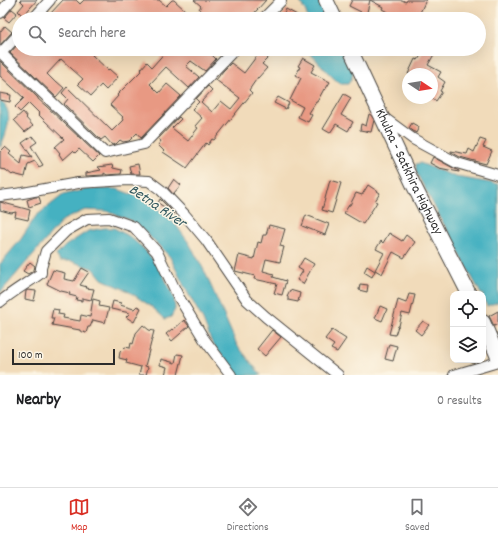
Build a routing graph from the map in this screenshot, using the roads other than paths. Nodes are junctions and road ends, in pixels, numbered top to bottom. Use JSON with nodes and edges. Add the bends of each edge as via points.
{"nodes":[{"id":1,"x":11,"y":0,"type":"edge"},
{"id":2,"x":50,"y":0,"type":"edge"},
{"id":3,"x":280,"y":0,"type":"edge"},
{"id":4,"x":326,"y":0,"type":"edge"},
{"id":5,"x":39,"y":12,"type":"edge"},
{"id":6,"x":270,"y":12,"type":"edge"},
{"id":7,"x":332,"y":12,"type":"edge"},
{"id":8,"x":0,"y":13,"type":"edge"},
{"id":9,"x":12,"y":41,"type":"edge"},
{"id":10,"x":228,"y":56,"type":"edge"},
{"id":11,"x":353,"y":56,"type":"edge"},
{"id":12,"x":382,"y":117,"type":"junction"},
{"id":13,"x":498,"y":174,"type":"edge"},
{"id":14,"x":0,"y":196,"type":"edge"},
{"id":15,"x":467,"y":291,"type":"edge"},
{"id":16,"x":0,"y":302,"type":"edge"},
{"id":17,"x":485,"y":327,"type":"edge"},
{"id":18,"x":498,"y":357,"type":"edge"},
{"id":19,"x":498,"y":362,"type":"edge"},
{"id":20,"x":231,"y":375,"type":"edge"},
{"id":21,"x":338,"y":375,"type":"edge"},
{"id":22,"x":454,"y":375,"type":"edge"}],
"edges":[{"from":1,"to":8,"type":"street"},
{"from":2,"to":5,"type":"street"},
{"from":3,"to":6,"type":"street"},
{"from":4,"to":7,"type":"highway"},
{"from":9,"to":10,"type":"street","via":[[1,53],[105,153],[144,144]]},
{"from":11,"to":12,"type":"highway","name":"Khulna - Satkhira Highway"},
{"from":12,"to":13,"type":"street","via":[[413,139],[457,163]]},
{"from":12,"to":15,"type":"highway","name":"Khulna - Satkhira Highway"},
{"from":14,"to":21,"type":"street","via":[[78,183],[149,181],[190,220],[247,300]]},
{"from":16,"to":20,"type":"street","via":[[41,273],[46,251],[66,231],[87,219],[109,218],[134,227],[157,252],[178,296]]},
{"from":17,"to":18,"type":"highway"},
{"from":19,"to":22,"type":"street"}]}
